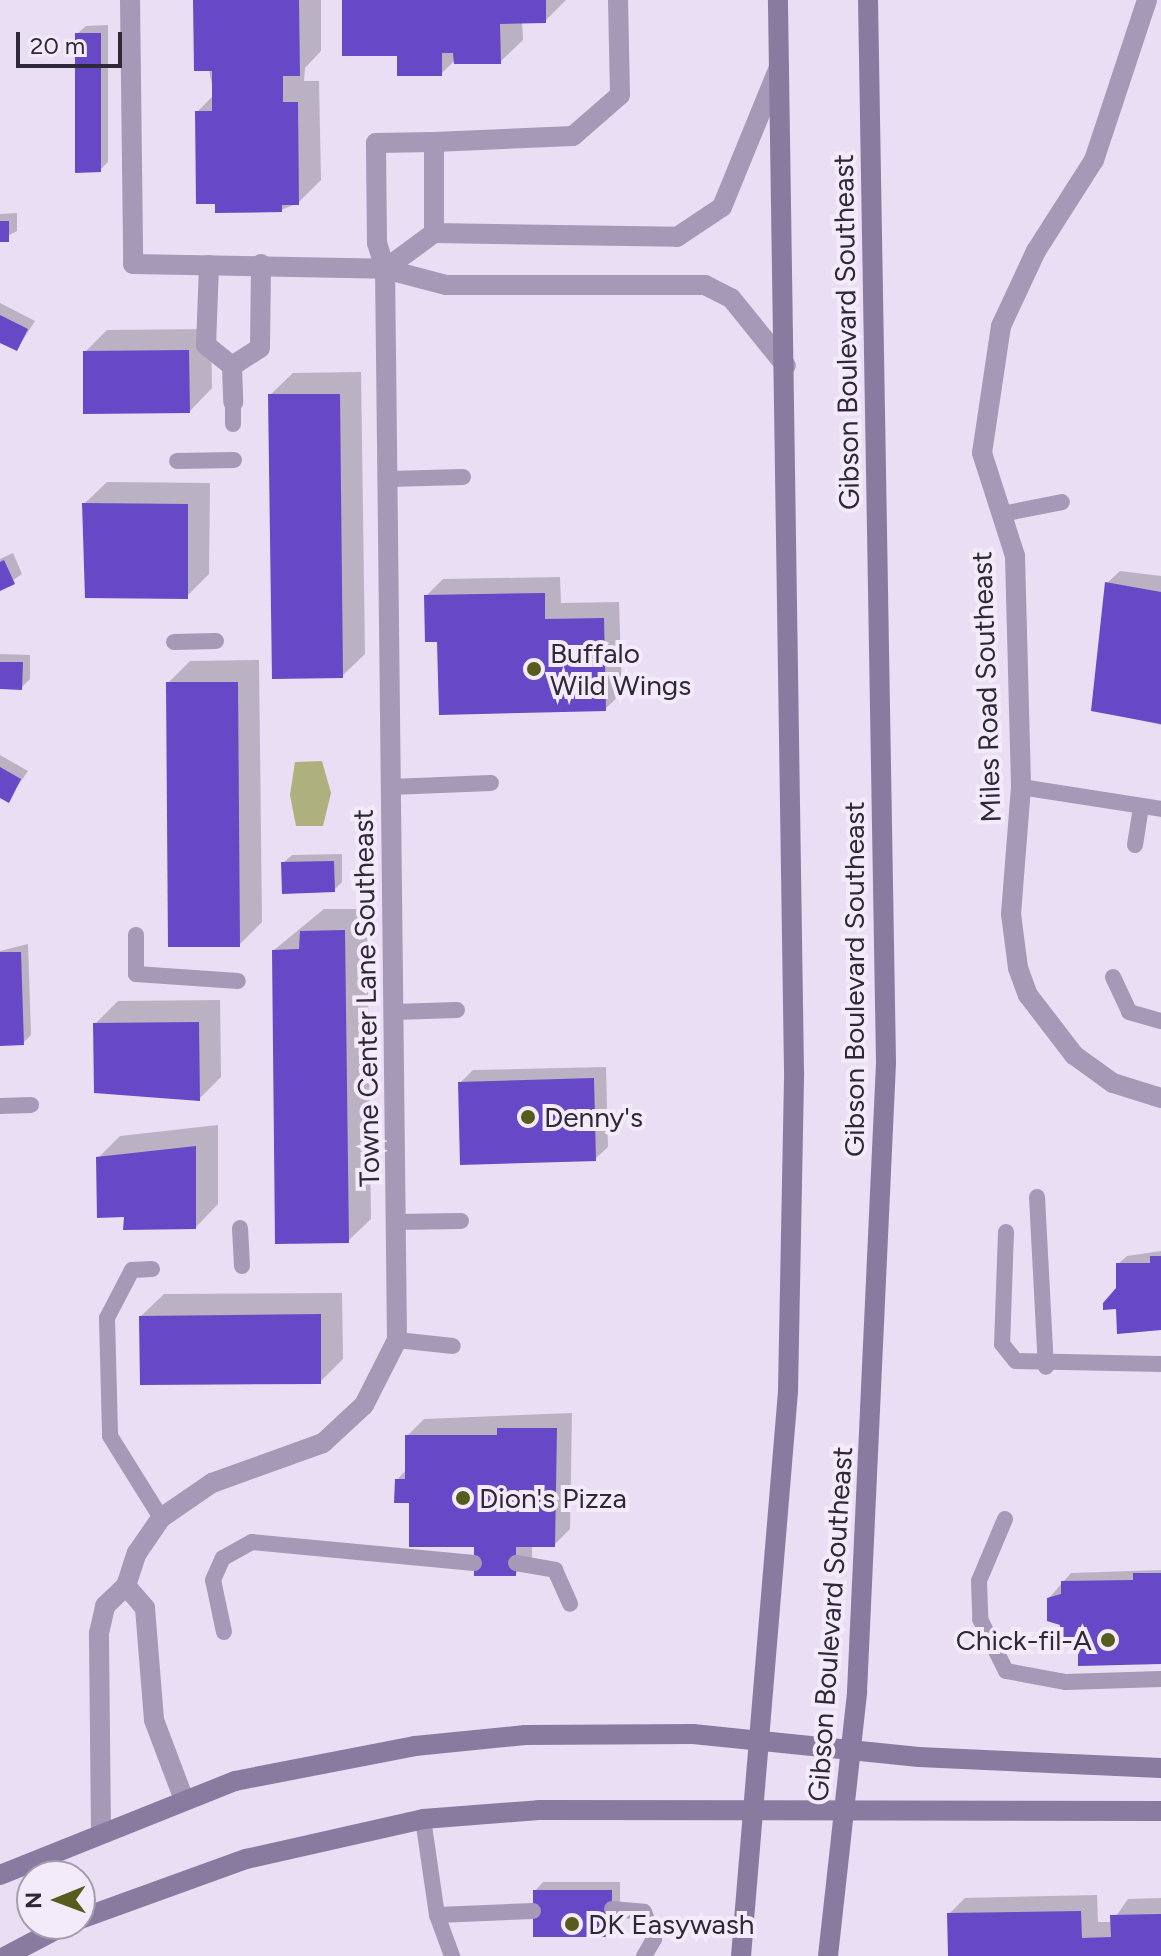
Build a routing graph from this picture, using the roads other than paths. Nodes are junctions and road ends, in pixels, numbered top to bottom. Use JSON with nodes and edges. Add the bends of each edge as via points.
{"nodes":[{"id":1,"x":130,"y":0,"type":"edge"},
{"id":2,"x":618,"y":0,"type":"edge"},
{"id":3,"x":778,"y":0,"type":"edge"},
{"id":4,"x":868,"y":0,"type":"edge"},
{"id":5,"x":1147,"y":0,"type":"edge"},
{"id":6,"x":780,"y":66,"type":"junction"},
{"id":7,"x":434,"y":142,"type":"junction"},
{"id":8,"x":434,"y":233,"type":"junction"},
{"id":9,"x":261,"y":264,"type":"junction"},
{"id":10,"x":209,"y":265,"type":"junction"},
{"id":11,"x":385,"y":269,"type":"junction"},
{"id":12,"x":232,"y":366,"type":"junction"},
{"id":13,"x":786,"y":366,"type":"junction"},
{"id":14,"x":233,"y":402,"type":"joint"},
{"id":15,"x":233,"y":424,"type":"dead end"},
{"id":16,"x":234,"y":460,"type":"dead end"},
{"id":17,"x":177,"y":461,"type":"dead end"},
{"id":18,"x":463,"y":477,"type":"dead end"},
{"id":19,"x":389,"y":479,"type":"junction"},
{"id":20,"x":1062,"y":502,"type":"dead end"},
{"id":21,"x":1002,"y":514,"type":"junction"},
{"id":22,"x":216,"y":641,"type":"dead end"},
{"id":23,"x":174,"y":642,"type":"dead end"},
{"id":24,"x":491,"y":783,"type":"dead end"},
{"id":25,"x":391,"y":787,"type":"junction"},
{"id":26,"x":1021,"y":787,"type":"junction"},
{"id":27,"x":1141,"y":806,"type":"junction"},
{"id":28,"x":1161,"y":809,"type":"edge"},
{"id":29,"x":1135,"y":845,"type":"dead end"},
{"id":30,"x":136,"y":935,"type":"dead end"},
{"id":31,"x":1113,"y":977,"type":"dead end"},
{"id":32,"x":238,"y":981,"type":"dead end"},
{"id":33,"x":457,"y":1010,"type":"dead end"},
{"id":34,"x":394,"y":1012,"type":"junction"},
{"id":35,"x":1161,"y":1021,"type":"edge"},
{"id":36,"x":1161,"y":1098,"type":"edge"},
{"id":37,"x":31,"y":1105,"type":"dead end"},
{"id":38,"x":0,"y":1106,"type":"edge"},
{"id":39,"x":1037,"y":1197,"type":"dead end"},
{"id":40,"x":461,"y":1221,"type":"dead end"},
{"id":41,"x":396,"y":1222,"type":"junction"},
{"id":42,"x":240,"y":1228,"type":"dead end"},
{"id":43,"x":1006,"y":1232,"type":"dead end"},
{"id":44,"x":242,"y":1266,"type":"dead end"},
{"id":45,"x":152,"y":1269,"type":"dead end"},
{"id":46,"x":397,"y":1340,"type":"junction"},
{"id":47,"x":453,"y":1346,"type":"dead end"},
{"id":48,"x":1161,"y":1364,"type":"edge"},
{"id":49,"x":1046,"y":1367,"type":"junction"},
{"id":50,"x":161,"y":1518,"type":"junction"},
{"id":51,"x":1005,"y":1519,"type":"dead end"},
{"id":52,"x":474,"y":1563,"type":"dead end"},
{"id":53,"x":516,"y":1563,"type":"dead end"},
{"id":54,"x":126,"y":1586,"type":"junction"},
{"id":55,"x":570,"y":1604,"type":"dead end"},
{"id":56,"x":224,"y":1632,"type":"dead end"},
{"id":57,"x":1161,"y":1679,"type":"edge"},
{"id":58,"x":760,"y":1740,"type":"junction"},
{"id":59,"x":852,"y":1750,"type":"junction"},
{"id":60,"x":1161,"y":1768,"type":"edge"},
{"id":61,"x":184,"y":1800,"type":"junction"},
{"id":62,"x":846,"y":1810,"type":"junction"},
{"id":63,"x":754,"y":1811,"type":"junction"},
{"id":64,"x":1161,"y":1811,"type":"edge"},
{"id":65,"x":423,"y":1819,"type":"junction"},
{"id":66,"x":101,"y":1831,"type":"junction"},
{"id":67,"x":0,"y":1875,"type":"edge"},
{"id":68,"x":612,"y":1909,"type":"dead end"},
{"id":69,"x":533,"y":1911,"type":"dead end"},
{"id":70,"x":96,"y":1913,"type":"edge"},
{"id":71,"x":437,"y":1915,"type":"junction"},
{"id":72,"x":36,"y":1940,"type":"edge"},
{"id":73,"x":6,"y":1956,"type":"edge"},
{"id":74,"x":452,"y":1956,"type":"edge"},
{"id":75,"x":644,"y":1956,"type":"edge"},
{"id":76,"x":741,"y":1956,"type":"edge"},
{"id":77,"x":828,"y":1956,"type":"edge"}],
"edges":[{"from":1,"to":10,"type":"street","via":[[133,264]]},
{"from":2,"to":7,"type":"street","name":"Towne Center Lane Southeast","via":[[620,95],[573,136]]},
{"from":3,"to":6,"type":"main road","name":"Gibson Boulevard Southeast"},
{"from":4,"to":59,"type":"main road","name":"Gibson Boulevard Southeast","via":[[886,1062]]},
{"from":5,"to":21,"type":"street","name":"Miles Road Southeast","via":[[1094,160],[1036,251],[1001,326],[982,453]]},
{"from":6,"to":8,"type":"street","via":[[722,207],[677,237]]},
{"from":6,"to":13,"type":"main road","name":"Gibson Boulevard Southeast"},
{"from":7,"to":8,"type":"street"},
{"from":7,"to":11,"type":"street","name":"Towne Center Lane Southeast","via":[[376,143],[377,243]]},
{"from":8,"to":11,"type":"street"},
{"from":9,"to":10,"type":"street"},
{"from":9,"to":11,"type":"street"},
{"from":9,"to":12,"type":"street","via":[[260,348]]},
{"from":10,"to":12,"type":"street","via":[[206,345]]},
{"from":11,"to":13,"type":"street","via":[[446,285],[705,285],[731,298]]},
{"from":11,"to":19,"type":"street","name":"Towne Center Lane Southeast"},
{"from":12,"to":14,"type":"street"},
{"from":13,"to":58,"type":"main road","name":"Gibson Boulevard Southeast","via":[[792,1193],[788,1391]]},
{"from":14,"to":15,"type":"lane"},
{"from":16,"to":17,"type":"lane"},
{"from":18,"to":19,"type":"lane"},
{"from":19,"to":25,"type":"street","name":"Towne Center Lane Southeast"},
{"from":20,"to":21,"type":"lane"},
{"from":21,"to":26,"type":"street","name":"Miles Road Southeast","via":[[1015,556]]},
{"from":22,"to":23,"type":"lane"},
{"from":24,"to":25,"type":"lane"},
{"from":25,"to":34,"type":"street","name":"Towne Center Lane Southeast"},
{"from":26,"to":27,"type":"lane"},
{"from":26,"to":36,"type":"street","name":"Miles Road Southeast","via":[[1011,927],[1028,995],[1060,1041],[1093,1070]]},
{"from":27,"to":28,"type":"lane"},
{"from":27,"to":29,"type":"lane"},
{"from":30,"to":32,"type":"lane","via":[[136,974]]},
{"from":31,"to":35,"type":"lane","via":[[1129,1012]]},
{"from":33,"to":34,"type":"lane"},
{"from":34,"to":41,"type":"street","name":"Towne Center Lane Southeast"},
{"from":37,"to":38,"type":"lane"},
{"from":39,"to":49,"type":"lane"},
{"from":40,"to":41,"type":"lane"},
{"from":41,"to":46,"type":"street","name":"Towne Center Lane Southeast"},
{"from":42,"to":44,"type":"lane"},
{"from":43,"to":49,"type":"lane","via":[[1002,1344],[1016,1361]]},
{"from":45,"to":50,"type":"lane","via":[[132,1270],[107,1318],[110,1436]]},
{"from":46,"to":47,"type":"lane"},
{"from":46,"to":50,"type":"street","name":"Towne Center Lane Southeast","via":[[364,1405],[323,1443],[212,1483]]},
{"from":48,"to":49,"type":"lane"},
{"from":50,"to":54,"type":"street","name":"Towne Center Lane Southeast"},
{"from":51,"to":57,"type":"lane","via":[[979,1581],[980,1619],[1006,1671],[1066,1682]]},
{"from":52,"to":56,"type":"lane","via":[[252,1542],[223,1558],[213,1580]]},
{"from":53,"to":55,"type":"lane","via":[[555,1570]]},
{"from":54,"to":61,"type":"street","via":[[145,1608],[154,1720]]},
{"from":54,"to":66,"type":"street","name":"Towne Center Lane Southeast","via":[[105,1606],[99,1633]]},
{"from":58,"to":59,"type":"main road"},
{"from":58,"to":61,"type":"main road","via":[[525,1735],[415,1746],[235,1781]]},
{"from":58,"to":63,"type":"main road","name":"Gibson Boulevard Southeast"},
{"from":59,"to":60,"type":"main road"},
{"from":59,"to":62,"type":"main road","name":"Gibson Boulevard Southeast"},
{"from":61,"to":66,"type":"main road"},
{"from":62,"to":63,"type":"main road"},
{"from":62,"to":64,"type":"main road"},
{"from":62,"to":77,"type":"main road","name":"Gibson Boulevard Southeast"},
{"from":63,"to":65,"type":"main road","via":[[539,1810]]},
{"from":63,"to":76,"type":"main road","name":"Gibson Boulevard Southeast"},
{"from":65,"to":70,"type":"main road","via":[[246,1859]]},
{"from":65,"to":71,"type":"lane"},
{"from":66,"to":67,"type":"main road"},
{"from":68,"to":75,"type":"lane","via":[[644,1912],[654,1939]]},
{"from":69,"to":71,"type":"lane"},
{"from":71,"to":74,"type":"lane"},
{"from":72,"to":73,"type":"main road"}]}
